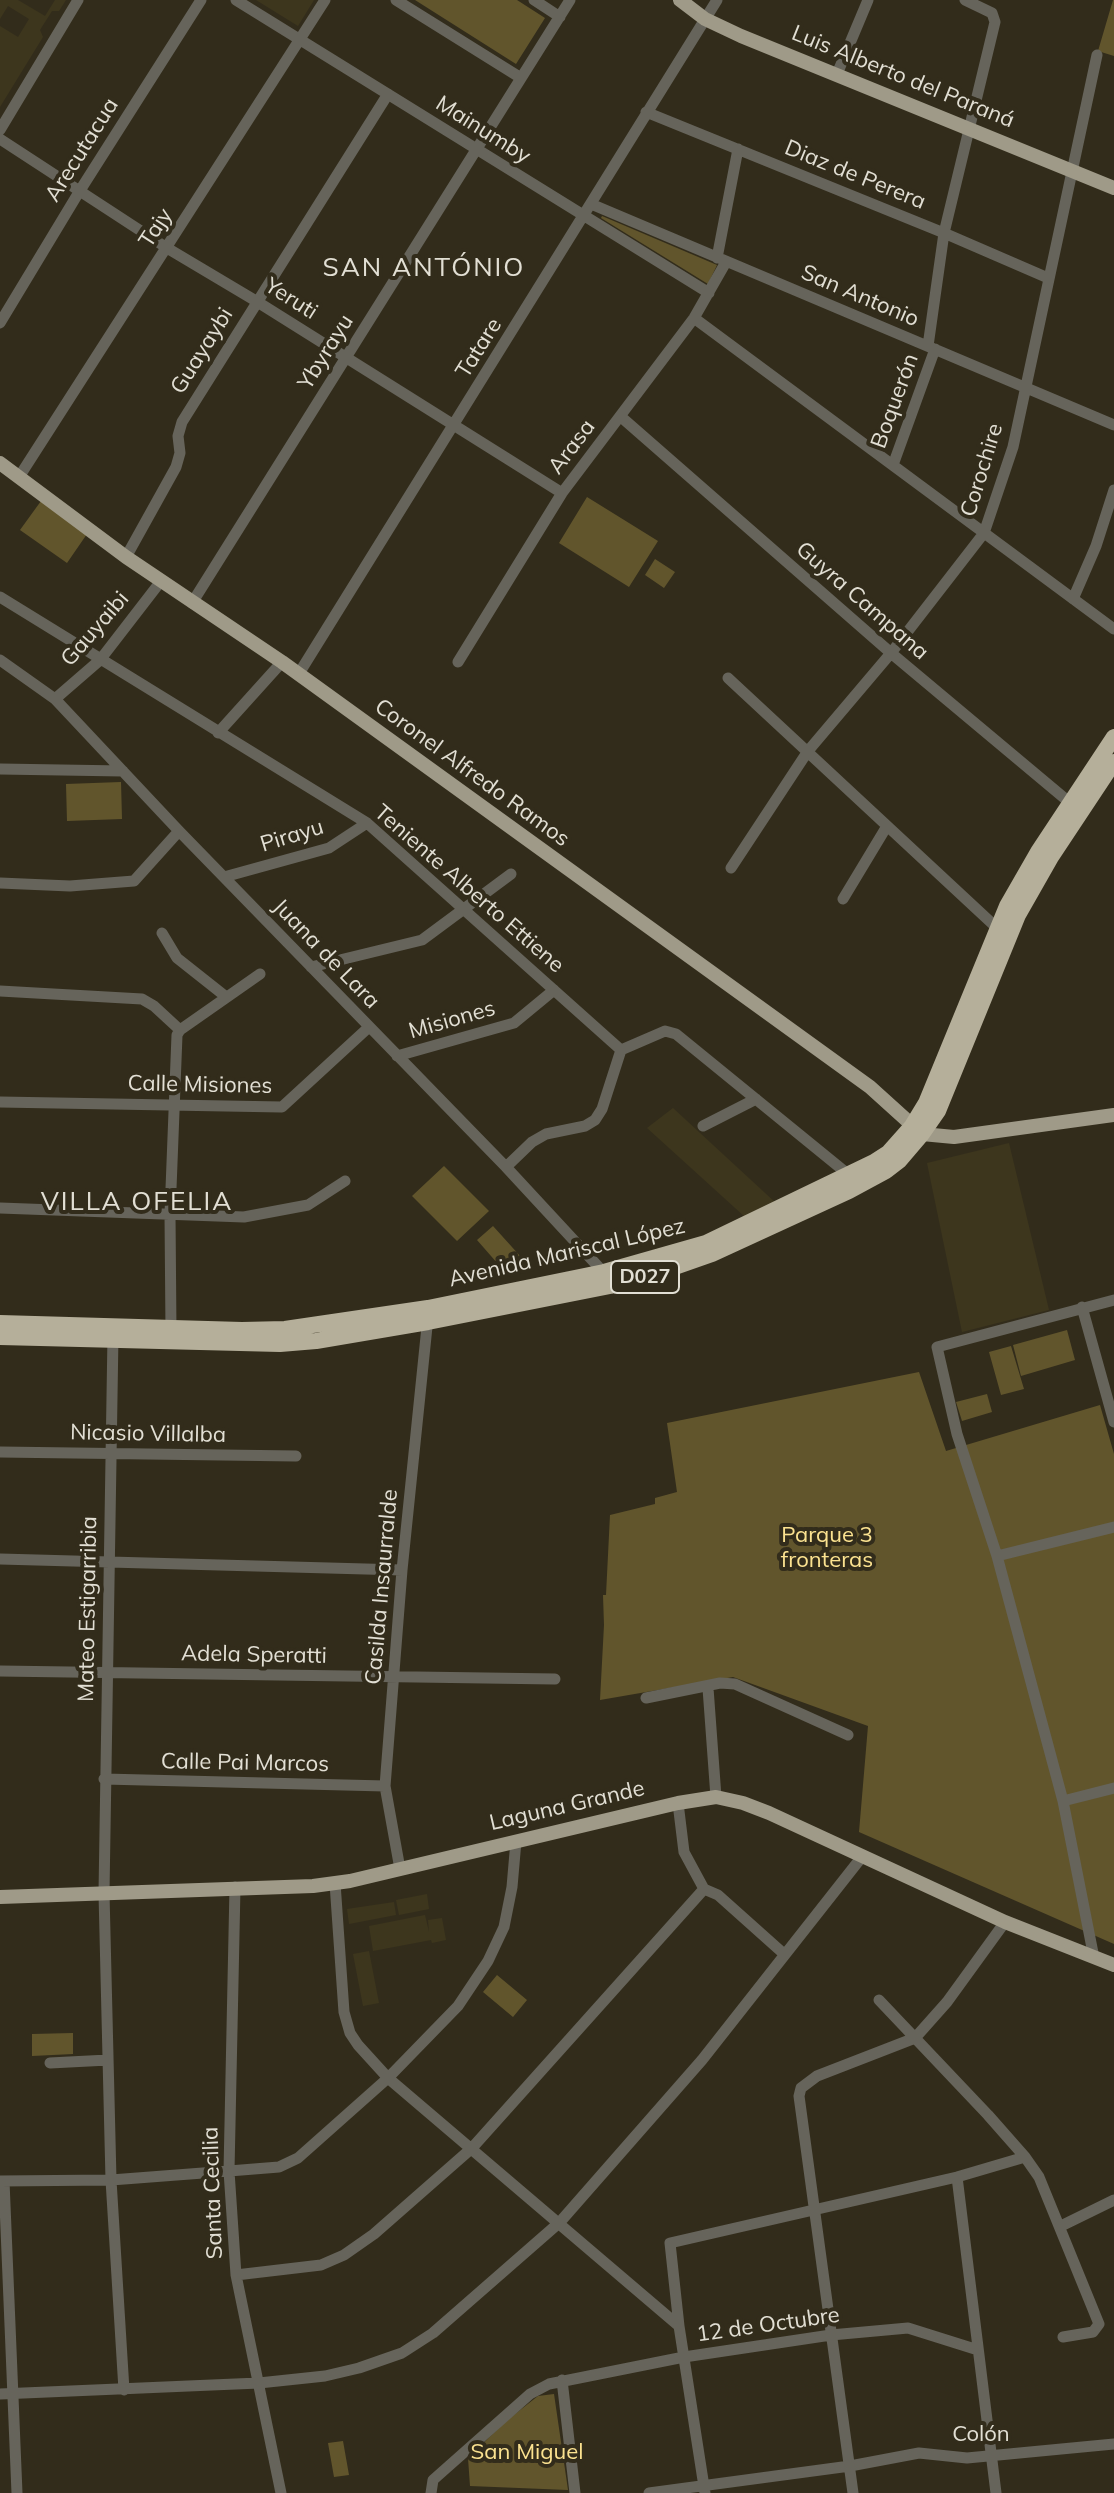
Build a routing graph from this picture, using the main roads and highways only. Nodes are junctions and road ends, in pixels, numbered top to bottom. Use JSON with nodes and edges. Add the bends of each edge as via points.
{"nodes":[{"id":1,"x":680,"y":0,"type":"edge"},
{"id":2,"x":1114,"y":188,"type":"edge"},
{"id":3,"x":0,"y":463,"type":"edge"},
{"id":4,"x":1114,"y":737,"type":"edge"},
{"id":5,"x":1114,"y":762,"type":"edge"},
{"id":6,"x":1075,"y":808,"type":"junction"},
{"id":7,"x":1114,"y":1115,"type":"edge"},
{"id":8,"x":917,"y":1130,"type":"junction"},
{"id":9,"x":609,"y":1278,"type":"junction"},
{"id":10,"x":0,"y":1323,"type":"edge"},
{"id":11,"x":113,"y":1333,"type":"junction"},
{"id":12,"x":0,"y":1337,"type":"edge"},
{"id":13,"x":0,"y":1897,"type":"edge"},
{"id":14,"x":1114,"y":1965,"type":"edge"}],
"edges":[{"from":1,"to":2,"type":"main road","name":"Luis Alberto del Paraná","via":[[705,19]]},
{"from":3,"to":8,"type":"main road","name":"Coronel Alfredo Ramos","via":[[870,1087]]},
{"from":4,"to":6,"type":"highway","name":"Avenida Mariscal López","number":"D027"},
{"from":5,"to":6,"type":"highway","name":"Avenida Mariscal López","number":"D027"},
{"from":6,"to":8,"type":"highway","name":"Avenida Mariscal López","number":"D027","via":[[1018,915],[943,1099]]},
{"from":6,"to":8,"type":"highway","name":"Avenida Mariscal López","number":"D027","via":[[1021,880],[997,928]]},
{"from":7,"to":8,"type":"main road","via":[[954,1137]]},
{"from":8,"to":9,"type":"highway","name":"Avenida Mariscal López","number":"D027","via":[[849,1175],[706,1243]]},
{"from":8,"to":9,"type":"highway","name":"Avenida Mariscal López","number":"D027","via":[[886,1171],[849,1191],[712,1254]]},
{"from":9,"to":11,"type":"highway","name":"Avenida Mariscal López","number":"D027","via":[[280,1344]]},
{"from":10,"to":11,"type":"highway","name":"Avenida Mariscal López","number":"D027"},
{"from":11,"to":12,"type":"highway","name":"Avenida Mariscal López","number":"D027"},
{"from":13,"to":14,"type":"main road","name":"Laguna Grande","via":[[335,1883],[716,1797],[769,1813],[1005,1922]]}]}
